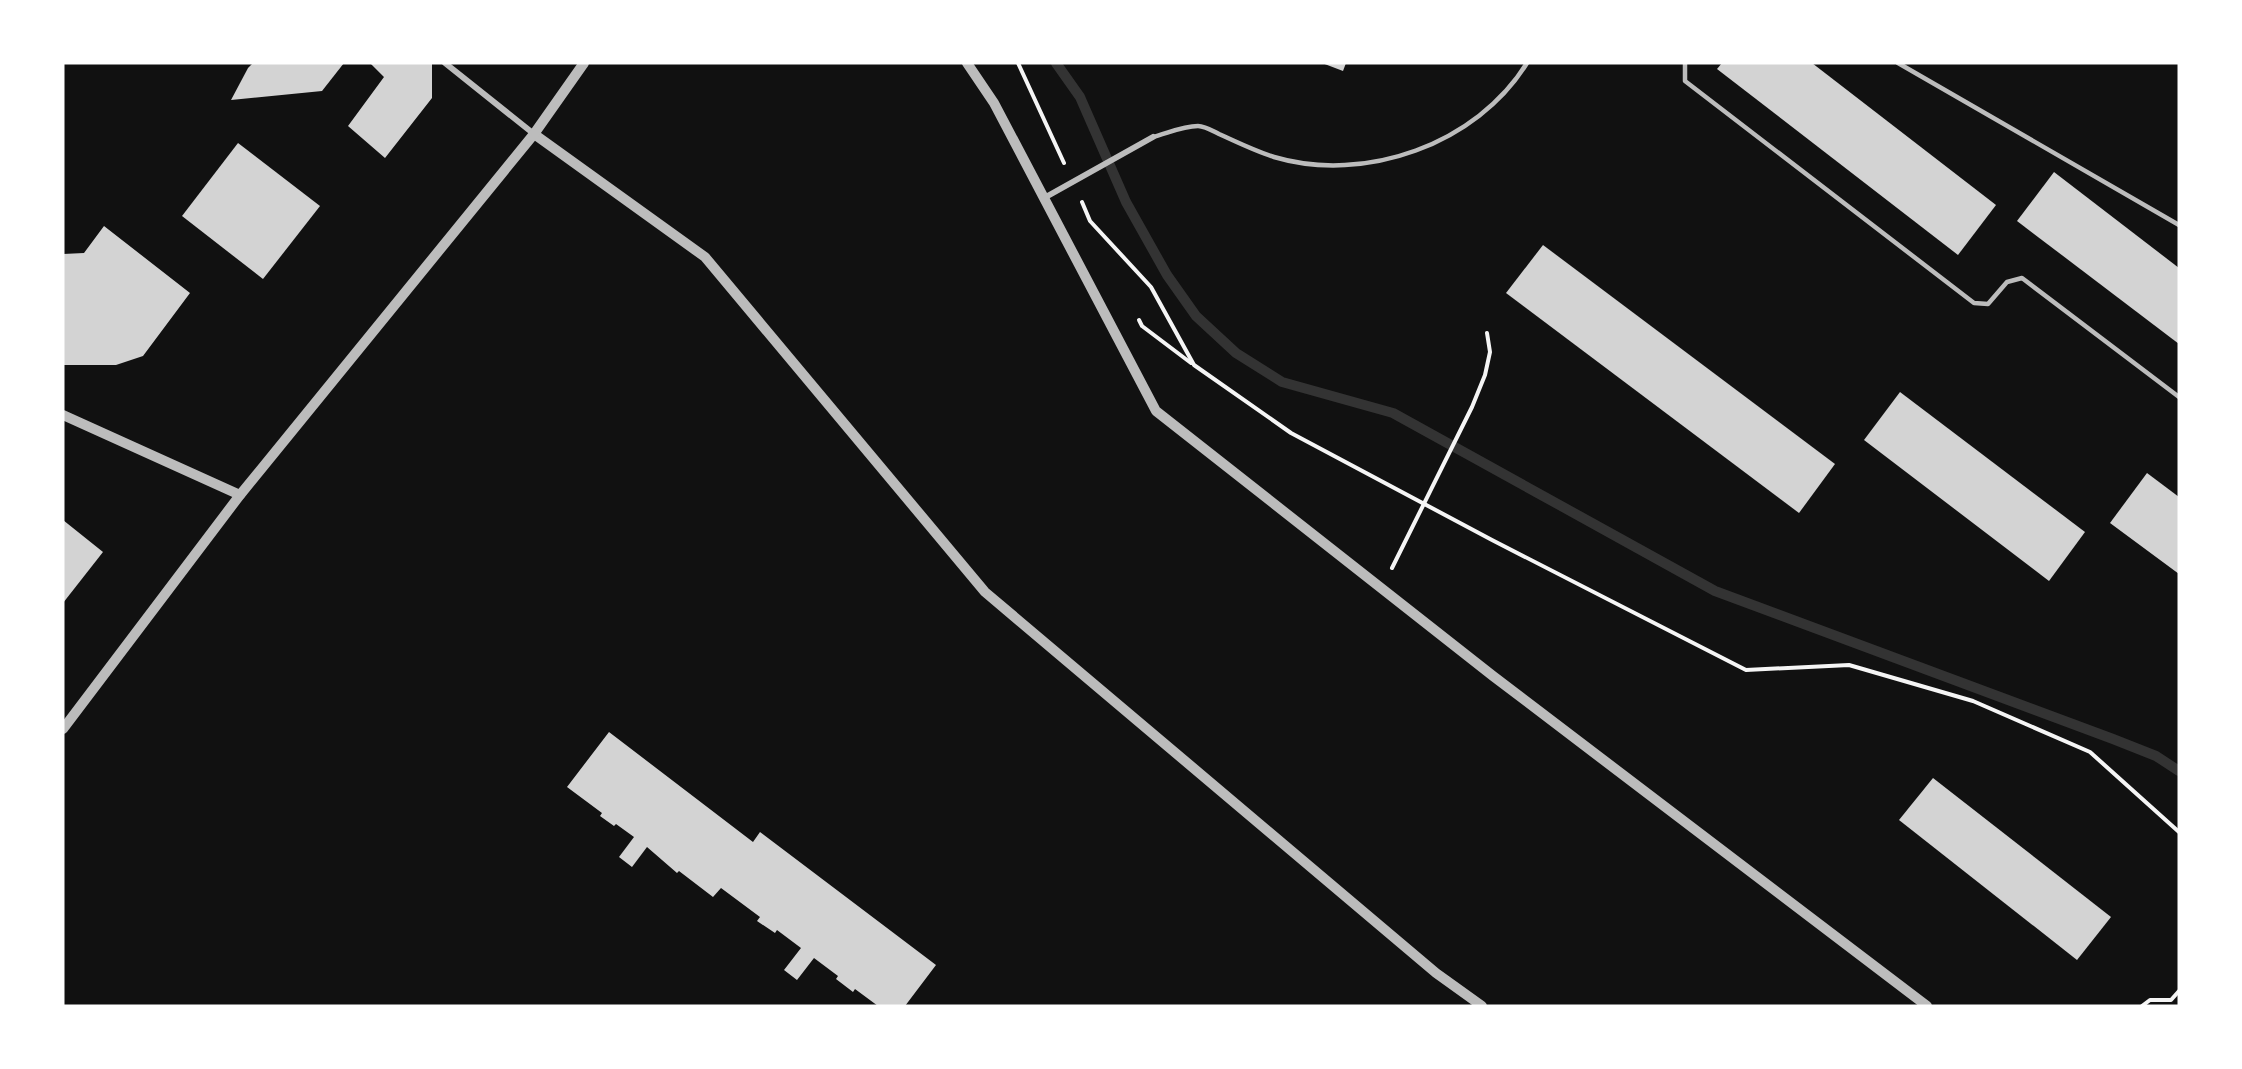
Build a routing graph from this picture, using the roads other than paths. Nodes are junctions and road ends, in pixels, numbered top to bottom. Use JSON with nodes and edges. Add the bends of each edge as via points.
{"nodes":[{"id":1,"x":446,"y":63,"type":"edge"},
{"id":2,"x":584,"y":63,"type":"edge"},
{"id":3,"x":967,"y":63,"type":"edge"},
{"id":4,"x":1527,"y":63,"type":"edge"},
{"id":5,"x":1684,"y":63,"type":"edge"},
{"id":6,"x":1898,"y":63,"type":"edge"},
{"id":7,"x":534,"y":134,"type":"junction"},
{"id":8,"x":1153,"y":137,"type":"joint"},
{"id":9,"x":1042,"y":198,"type":"junction"},
{"id":10,"x":2179,"y":225,"type":"edge"},
{"id":11,"x":2179,"y":397,"type":"edge"},
{"id":12,"x":63,"y":415,"type":"edge"},
{"id":13,"x":240,"y":495,"type":"junction"},
{"id":14,"x":63,"y":729,"type":"edge"},
{"id":15,"x":1482,"y":1006,"type":"edge"},
{"id":16,"x":1927,"y":1006,"type":"edge"}],
"edges":[{"from":1,"to":7,"type":"street"},
{"from":2,"to":7,"type":"street"},
{"from":3,"to":9,"type":"street","via":[[994,103]]},
{"from":4,"to":8,"type":"lane","via":[[1502,97],[1478,117],[1412,152],[1368,164],[1335,167],[1275,157],[1200,126]]},
{"from":5,"to":11,"type":"lane","via":[[1685,81],[1974,303],[1988,304],[2007,282],[2022,278]]},
{"from":6,"to":10,"type":"lane"},
{"from":7,"to":13,"type":"street"},
{"from":7,"to":15,"type":"street","via":[[705,257],[985,592],[1436,973]]},
{"from":8,"to":9,"type":"street"},
{"from":9,"to":16,"type":"street","via":[[1156,411],[1493,676]]},
{"from":12,"to":13,"type":"street"},
{"from":13,"to":14,"type":"street"}]}
